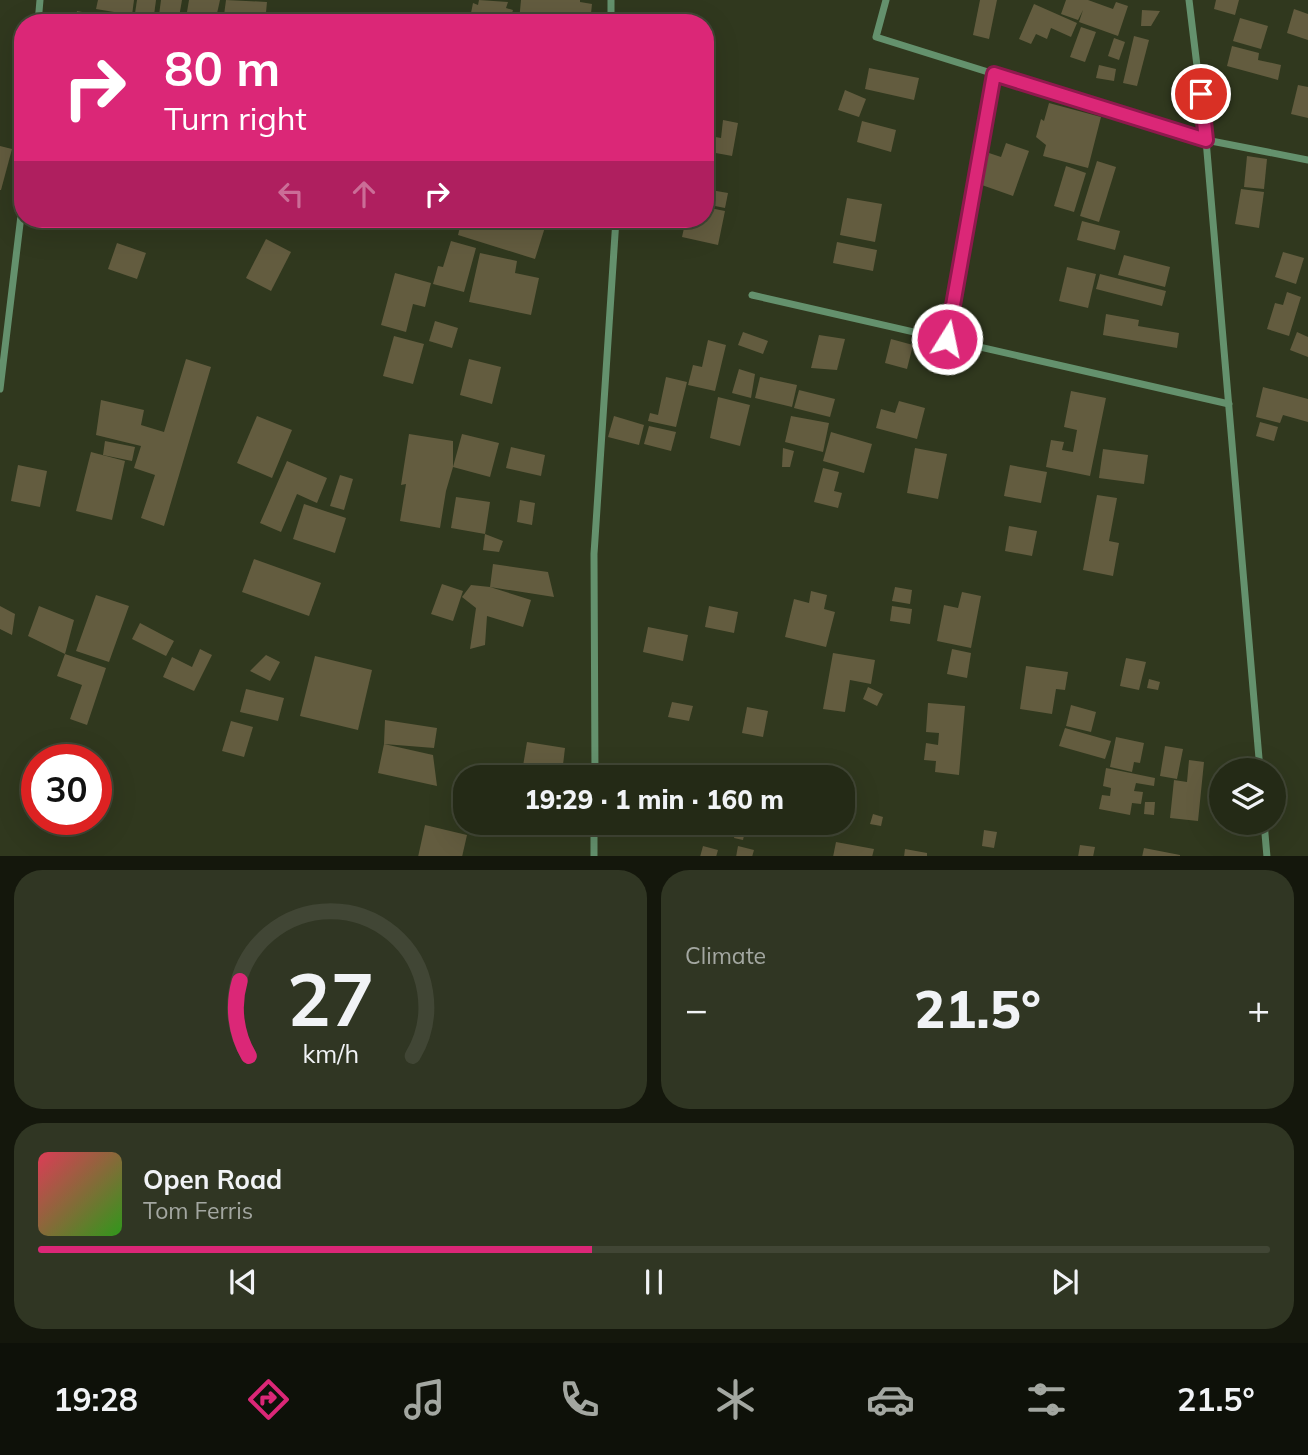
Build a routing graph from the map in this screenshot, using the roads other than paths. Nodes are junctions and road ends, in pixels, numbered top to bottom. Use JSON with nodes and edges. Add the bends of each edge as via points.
{"nodes":[{"id":1,"x":886,"y":0,"type":"edge"},
{"id":2,"x":1189,"y":0,"type":"edge"},
{"id":3,"x":994,"y":74,"type":"junction"},
{"id":4,"x":1206,"y":140,"type":"junction"},
{"id":5,"x":1308,"y":160,"type":"edge"},
{"id":6,"x":20,"y":228,"type":"edge"},
{"id":7,"x":615,"y":228,"type":"edge"},
{"id":8,"x":752,"y":295,"type":"dead end"},
{"id":9,"x":947,"y":339,"type":"junction"},
{"id":10,"x":0,"y":390,"type":"edge"},
{"id":11,"x":1229,"y":404,"type":"junction"},
{"id":12,"x":1259,"y":758,"type":"edge"},
{"id":13,"x":595,"y":765,"type":"edge"},
{"id":14,"x":594,"y":835,"type":"edge"},
{"id":15,"x":1265,"y":835,"type":"edge"},
{"id":16,"x":594,"y":856,"type":"edge"},
{"id":17,"x":1267,"y":856,"type":"edge"}],
"edges":[{"from":1,"to":3,"type":"street","via":[[876,37]]},
{"from":2,"to":4,"type":"street"},
{"from":3,"to":4,"type":"street"},
{"from":3,"to":9,"type":"street"},
{"from":4,"to":5,"type":"street"},
{"from":4,"to":11,"type":"street"},
{"from":6,"to":10,"type":"street"},
{"from":7,"to":13,"type":"street","via":[[594,554]]},
{"from":8,"to":9,"type":"street"},
{"from":9,"to":11,"type":"street"},
{"from":11,"to":12,"type":"street"},
{"from":14,"to":16,"type":"street"},
{"from":15,"to":17,"type":"street"}]}
